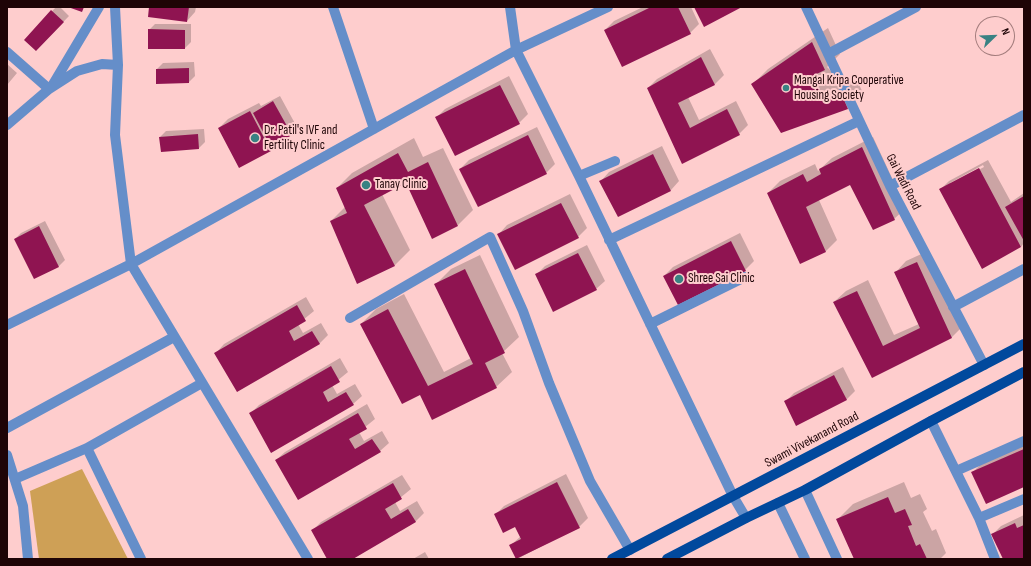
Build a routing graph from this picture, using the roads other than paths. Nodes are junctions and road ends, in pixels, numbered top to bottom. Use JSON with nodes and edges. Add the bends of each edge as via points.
{"nodes":[{"id":1,"x":99,"y":7,"type":"edge"},
{"id":2,"x":114,"y":7,"type":"edge"},
{"id":3,"x":333,"y":7,"type":"edge"},
{"id":4,"x":510,"y":7,"type":"edge"},
{"id":5,"x":608,"y":7,"type":"edge"},
{"id":6,"x":806,"y":7,"type":"edge"},
{"id":7,"x":916,"y":7,"type":"edge"},
{"id":8,"x":516,"y":50,"type":"junction"},
{"id":9,"x":7,"y":52,"type":"edge"},
{"id":10,"x":828,"y":54,"type":"junction"},
{"id":11,"x":118,"y":65,"type":"junction"},
{"id":12,"x":49,"y":89,"type":"junction"},
{"id":13,"x":1024,"y":115,"type":"edge"},
{"id":14,"x":860,"y":121,"type":"junction"},
{"id":15,"x":7,"y":125,"type":"edge"},
{"id":16,"x":374,"y":129,"type":"junction"},
{"id":17,"x":615,"y":161,"type":"dead end"},
{"id":18,"x":579,"y":176,"type":"junction"},
{"id":19,"x":890,"y":186,"type":"junction"},
{"id":20,"x":609,"y":240,"type":"junction"},
{"id":21,"x":131,"y":264,"type":"junction"},
{"id":22,"x":1024,"y":269,"type":"edge"},
{"id":23,"x":745,"y":277,"type":"dead end"},
{"id":24,"x":953,"y":307,"type":"junction"},
{"id":25,"x":350,"y":318,"type":"dead end"},
{"id":26,"x":650,"y":324,"type":"junction"},
{"id":27,"x":7,"y":326,"type":"edge"},
{"id":28,"x":174,"y":337,"type":"junction"},
{"id":29,"x":1024,"y":344,"type":"edge"},
{"id":30,"x":984,"y":364,"type":"junction"},
{"id":31,"x":1024,"y":372,"type":"edge"},
{"id":32,"x":202,"y":383,"type":"junction"},
{"id":33,"x":931,"y":420,"type":"junction"},
{"id":34,"x":7,"y":428,"type":"edge"},
{"id":35,"x":1024,"y":441,"type":"edge"},
{"id":36,"x":87,"y":448,"type":"junction"},
{"id":37,"x":7,"y":455,"type":"edge"},
{"id":38,"x":956,"y":471,"type":"junction"},
{"id":39,"x":15,"y":479,"type":"junction"},
{"id":40,"x":805,"y":490,"type":"junction"},
{"id":41,"x":733,"y":496,"type":"junction"},
{"id":42,"x":1024,"y":499,"type":"edge"},
{"id":43,"x":778,"y":503,"type":"junction"},
{"id":44,"x":746,"y":518,"type":"junction"},
{"id":45,"x":979,"y":518,"type":"junction"},
{"id":46,"x":630,"y":550,"type":"junction"},
{"id":47,"x":28,"y":559,"type":"edge"},
{"id":48,"x":142,"y":559,"type":"edge"},
{"id":49,"x":308,"y":559,"type":"edge"},
{"id":50,"x":612,"y":559,"type":"edge"},
{"id":51,"x":667,"y":559,"type":"edge"},
{"id":52,"x":805,"y":559,"type":"edge"},
{"id":53,"x":836,"y":559,"type":"edge"},
{"id":54,"x":995,"y":559,"type":"edge"}],
"edges":[{"from":1,"to":12,"type":"street"},
{"from":2,"to":11,"type":"street"},
{"from":3,"to":16,"type":"street"},
{"from":4,"to":8,"type":"street"},
{"from":5,"to":8,"type":"street"},
{"from":6,"to":10,"type":"street","name":"Gai Wadi Road"},
{"from":7,"to":10,"type":"street"},
{"from":8,"to":16,"type":"street"},
{"from":8,"to":18,"type":"street"},
{"from":9,"to":12,"type":"street"},
{"from":10,"to":14,"type":"street","name":"Gai Wadi Road"},
{"from":11,"to":12,"type":"street","via":[[102,64],[77,71]]},
{"from":11,"to":21,"type":"street","via":[[115,135]]},
{"from":12,"to":15,"type":"street"},
{"from":13,"to":19,"type":"street"},
{"from":14,"to":19,"type":"street","name":"Gai Wadi Road"},
{"from":14,"to":20,"type":"street"},
{"from":16,"to":21,"type":"street"},
{"from":17,"to":18,"type":"street"},
{"from":18,"to":20,"type":"street"},
{"from":19,"to":24,"type":"street","name":"Gai Wadi Road"},
{"from":20,"to":26,"type":"street"},
{"from":21,"to":27,"type":"street"},
{"from":21,"to":28,"type":"street"},
{"from":22,"to":24,"type":"street"},
{"from":23,"to":26,"type":"street"},
{"from":24,"to":30,"type":"street","name":"Gai Wadi Road"},
{"from":25,"to":46,"type":"street","via":[[490,237],[523,311],[549,383],[590,481]]},
{"from":26,"to":41,"type":"street"},
{"from":28,"to":32,"type":"street"},
{"from":28,"to":34,"type":"street"},
{"from":29,"to":30,"type":"main road","name":"Swami Vivekanand Road"},
{"from":30,"to":41,"type":"main road","name":"Swami Vivekanand Road"},
{"from":31,"to":33,"type":"main road"},
{"from":32,"to":36,"type":"street"},
{"from":32,"to":49,"type":"street"},
{"from":33,"to":38,"type":"street"},
{"from":33,"to":40,"type":"main road"},
{"from":35,"to":38,"type":"street"},
{"from":36,"to":39,"type":"street"},
{"from":36,"to":48,"type":"street"},
{"from":37,"to":39,"type":"street"},
{"from":38,"to":45,"type":"street"},
{"from":39,"to":47,"type":"street","via":[[23,506]]},
{"from":40,"to":43,"type":"main road"},
{"from":40,"to":53,"type":"street"},
{"from":41,"to":44,"type":"street"},
{"from":41,"to":46,"type":"main road","name":"Swami Vivekanand Road"},
{"from":42,"to":45,"type":"street"},
{"from":43,"to":44,"type":"main road"},
{"from":43,"to":52,"type":"street"},
{"from":44,"to":51,"type":"main road"},
{"from":45,"to":54,"type":"street"},
{"from":46,"to":50,"type":"main road","name":"Swami Vivekanand Road"}]}
